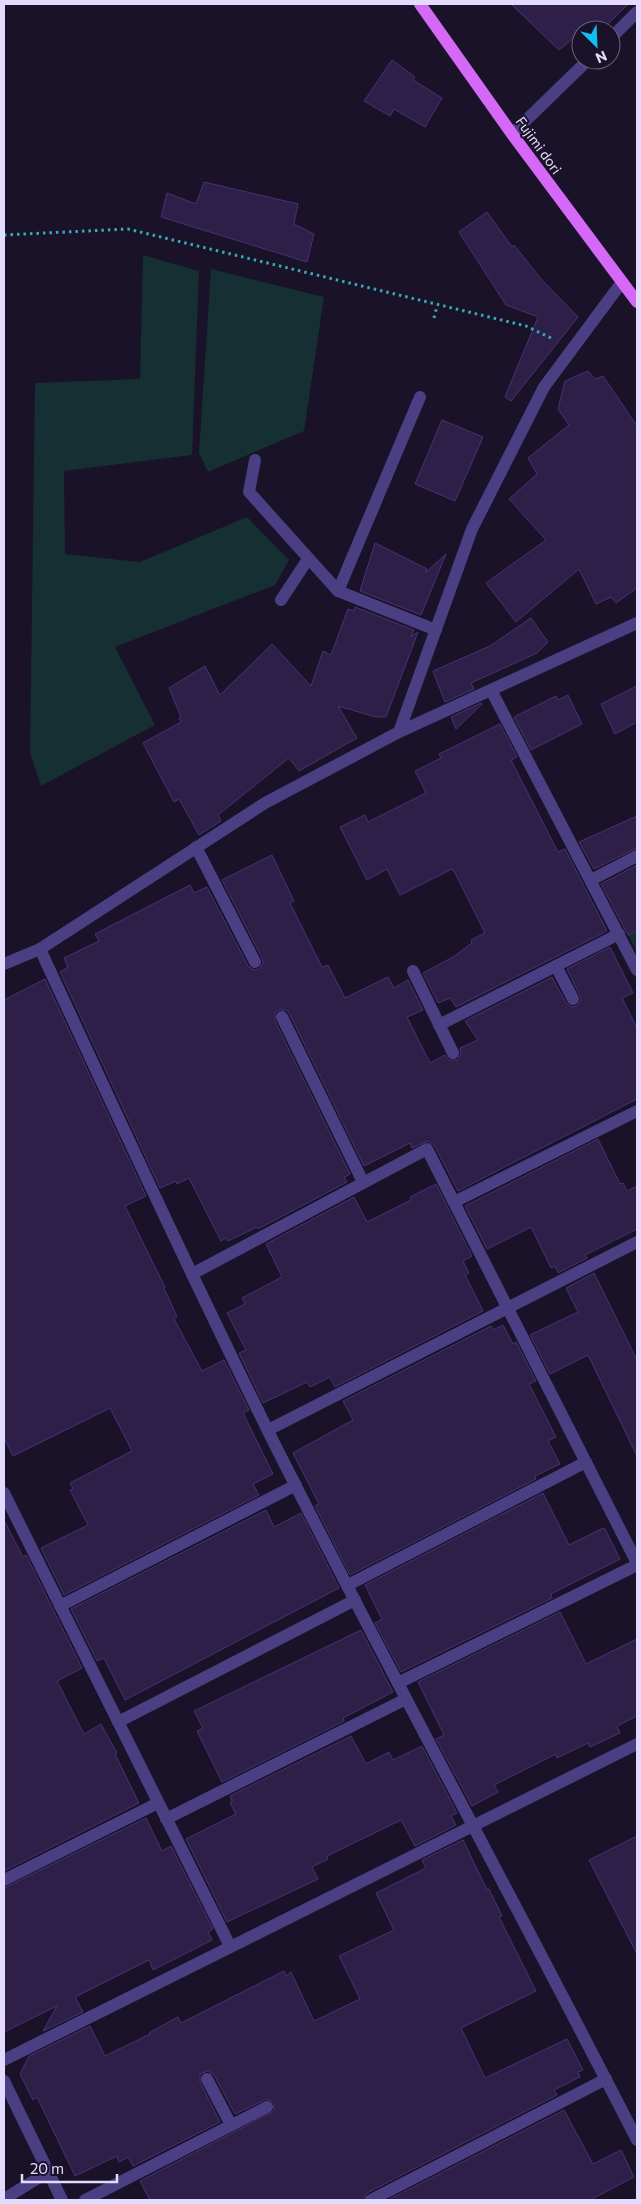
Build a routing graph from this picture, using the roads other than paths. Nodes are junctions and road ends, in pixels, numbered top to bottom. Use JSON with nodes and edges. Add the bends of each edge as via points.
{"nodes":[{"id":1,"x":420,"y":4,"type":"edge"},
{"id":2,"x":637,"y":12,"type":"edge"},
{"id":3,"x":621,"y":28,"type":"edge"},
{"id":4,"x":578,"y":70,"type":"edge"},
{"id":5,"x":512,"y":134,"type":"junction"},
{"id":6,"x":622,"y":282,"type":"junction"},
{"id":7,"x":637,"y":302,"type":"edge"},
{"id":8,"x":420,"y":397,"type":"dead end"},
{"id":9,"x":255,"y":460,"type":"dead end"},
{"id":10,"x":308,"y":559,"type":"junction"},
{"id":11,"x":338,"y":591,"type":"junction"},
{"id":12,"x":281,"y":600,"type":"dead end"},
{"id":13,"x":637,"y":623,"type":"edge"},
{"id":14,"x":436,"y":630,"type":"junction"},
{"id":15,"x":491,"y":690,"type":"junction"},
{"id":16,"x":399,"y":732,"type":"junction"},
{"id":17,"x":196,"y":847,"type":"junction"},
{"id":18,"x":637,"y":856,"type":"edge"},
{"id":19,"x":591,"y":880,"type":"junction"},
{"id":20,"x":619,"y":934,"type":"junction"},
{"id":21,"x":40,"y":949,"type":"junction"},
{"id":22,"x":255,"y":962,"type":"dead end"},
{"id":23,"x":4,"y":964,"type":"edge"},
{"id":24,"x":556,"y":966,"type":"junction"},
{"id":25,"x":637,"y":970,"type":"edge"},
{"id":26,"x":413,"y":971,"type":"dead end"},
{"id":27,"x":573,"y":999,"type":"dead end"},
{"id":28,"x":282,"y":1017,"type":"dead end"},
{"id":29,"x":439,"y":1025,"type":"junction"},
{"id":30,"x":453,"y":1053,"type":"dead end"},
{"id":31,"x":637,"y":1111,"type":"edge"},
{"id":32,"x":363,"y":1182,"type":"junction"},
{"id":33,"x":454,"y":1202,"type":"junction"},
{"id":34,"x":637,"y":1242,"type":"edge"},
{"id":35,"x":192,"y":1274,"type":"junction"},
{"id":36,"x":507,"y":1307,"type":"junction"},
{"id":37,"x":268,"y":1430,"type":"junction"},
{"id":38,"x":586,"y":1462,"type":"junction"},
{"id":39,"x":296,"y":1485,"type":"junction"},
{"id":40,"x":4,"y":1493,"type":"edge"},
{"id":41,"x":637,"y":1564,"type":"edge"},
{"id":42,"x":348,"y":1585,"type":"junction"},
{"id":43,"x":355,"y":1600,"type":"junction"},
{"id":44,"x":60,"y":1606,"type":"junction"},
{"id":45,"x":398,"y":1683,"type":"junction"},
{"id":46,"x":406,"y":1699,"type":"junction"},
{"id":47,"x":118,"y":1722,"type":"junction"},
{"id":48,"x":637,"y":1744,"type":"edge"},
{"id":49,"x":158,"y":1803,"type":"junction"},
{"id":50,"x":166,"y":1819,"type":"junction"},
{"id":51,"x":472,"y":1826,"type":"junction"},
{"id":52,"x":4,"y":1880,"type":"edge"},
{"id":53,"x":230,"y":1946,"type":"junction"},
{"id":54,"x":4,"y":2060,"type":"edge"},
{"id":55,"x":206,"y":2078,"type":"dead end"},
{"id":56,"x":606,"y":2079,"type":"junction"},
{"id":57,"x":4,"y":2081,"type":"edge"},
{"id":58,"x":267,"y":2107,"type":"dead end"},
{"id":59,"x":231,"y":2125,"type":"junction"},
{"id":60,"x":637,"y":2140,"type":"edge"},
{"id":61,"x":48,"y":2172,"type":"junction"},
{"id":62,"x":4,"y":2199,"type":"edge"},
{"id":63,"x":62,"y":2200,"type":"edge"},
{"id":64,"x":85,"y":2200,"type":"edge"},
{"id":65,"x":371,"y":2200,"type":"edge"}],
"edges":[{"from":1,"to":5,"type":"main road","name":"Fujimi dori"},
{"from":2,"to":3,"type":"street"},
{"from":4,"to":5,"type":"street"},
{"from":5,"to":6,"type":"main road","name":"Fujimi dori"},
{"from":6,"to":7,"type":"main road","name":"Fujimi dori"},
{"from":6,"to":14,"type":"street","via":[[544,387],[472,529]]},
{"from":8,"to":11,"type":"street"},
{"from":9,"to":10,"type":"street","via":[[249,492]]},
{"from":10,"to":11,"type":"street"},
{"from":10,"to":12,"type":"street"},
{"from":11,"to":14,"type":"street"},
{"from":13,"to":15,"type":"street"},
{"from":14,"to":16,"type":"street"},
{"from":15,"to":16,"type":"street"},
{"from":15,"to":19,"type":"street"},
{"from":16,"to":17,"type":"street","via":[[265,803]]},
{"from":17,"to":21,"type":"street"},
{"from":17,"to":22,"type":"street"},
{"from":18,"to":19,"type":"street"},
{"from":19,"to":20,"type":"street"},
{"from":20,"to":24,"type":"street"},
{"from":20,"to":25,"type":"street"},
{"from":21,"to":23,"type":"street"},
{"from":21,"to":35,"type":"street"},
{"from":24,"to":27,"type":"street"},
{"from":24,"to":29,"type":"street"},
{"from":26,"to":29,"type":"street"},
{"from":28,"to":32,"type":"street"},
{"from":29,"to":30,"type":"street"},
{"from":31,"to":33,"type":"street"},
{"from":32,"to":33,"type":"street","via":[[427,1149]]},
{"from":32,"to":35,"type":"street"},
{"from":33,"to":36,"type":"street"},
{"from":34,"to":36,"type":"street"},
{"from":35,"to":37,"type":"street"},
{"from":36,"to":37,"type":"street"},
{"from":36,"to":38,"type":"street"},
{"from":37,"to":39,"type":"street"},
{"from":38,"to":41,"type":"street"},
{"from":38,"to":42,"type":"street"},
{"from":39,"to":42,"type":"street"},
{"from":39,"to":44,"type":"street"},
{"from":40,"to":44,"type":"street"},
{"from":41,"to":45,"type":"street"},
{"from":42,"to":43,"type":"street"},
{"from":43,"to":45,"type":"street"},
{"from":43,"to":47,"type":"street"},
{"from":44,"to":47,"type":"street"},
{"from":45,"to":46,"type":"street"},
{"from":46,"to":50,"type":"street"},
{"from":46,"to":51,"type":"street"},
{"from":47,"to":49,"type":"street"},
{"from":48,"to":51,"type":"street"},
{"from":49,"to":50,"type":"street"},
{"from":49,"to":52,"type":"street"},
{"from":50,"to":53,"type":"street"},
{"from":51,"to":53,"type":"street"},
{"from":51,"to":56,"type":"street"},
{"from":53,"to":54,"type":"street"},
{"from":55,"to":59,"type":"street"},
{"from":56,"to":60,"type":"street"},
{"from":56,"to":65,"type":"street"},
{"from":57,"to":61,"type":"street"},
{"from":58,"to":59,"type":"street"},
{"from":59,"to":64,"type":"street"},
{"from":61,"to":62,"type":"street"},
{"from":61,"to":63,"type":"street"}]}
